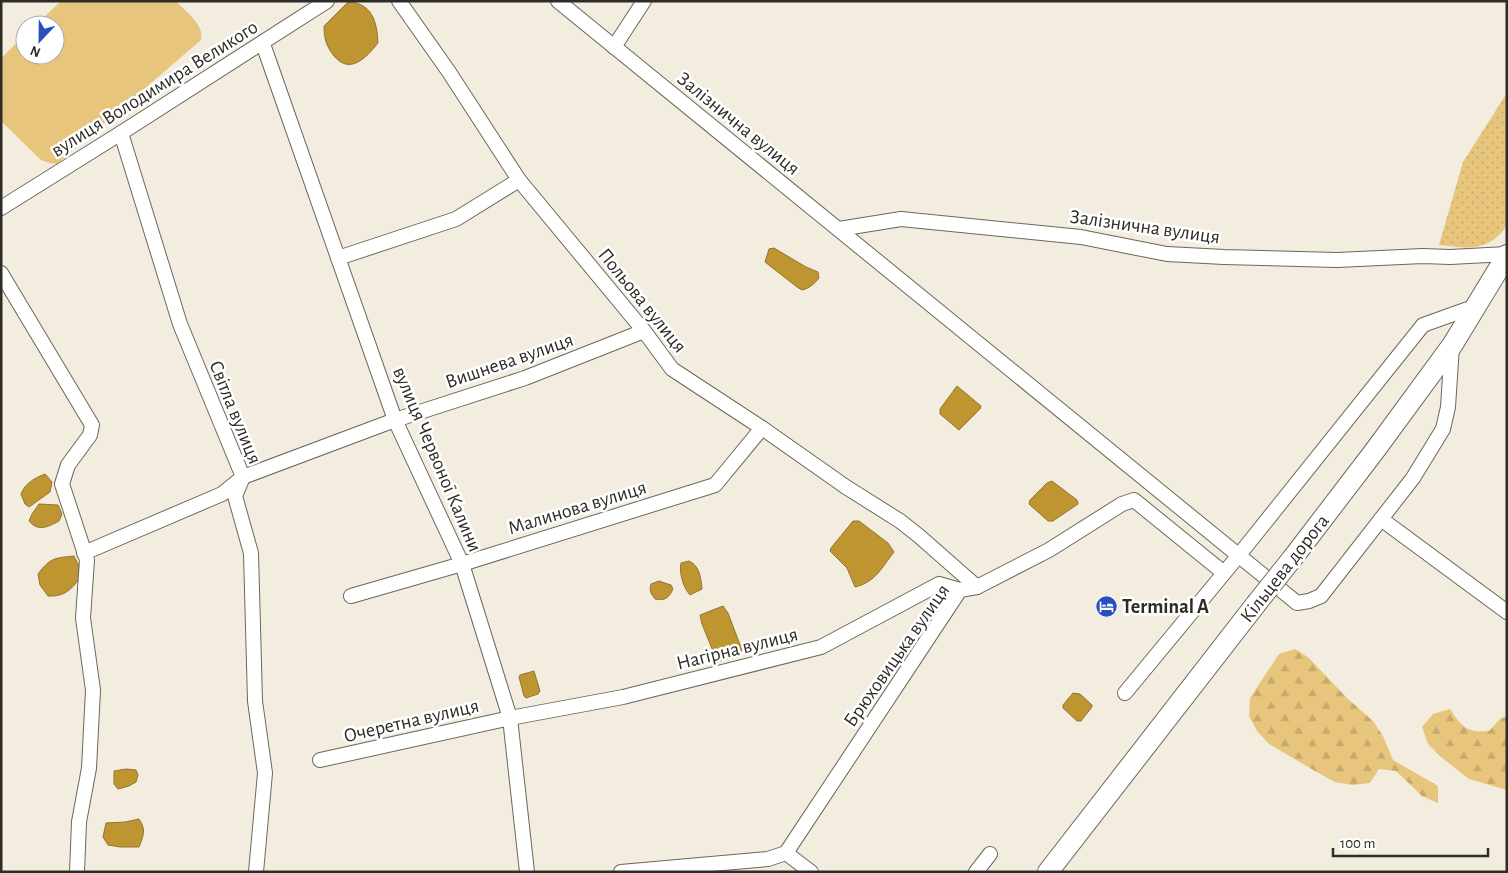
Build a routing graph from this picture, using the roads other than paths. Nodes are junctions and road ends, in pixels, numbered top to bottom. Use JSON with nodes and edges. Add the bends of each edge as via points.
{"nodes":[{"id":1,"x":327,"y":1,"type":"edge"},
{"id":2,"x":398,"y":1,"type":"edge"},
{"id":3,"x":558,"y":1,"type":"edge"},
{"id":4,"x":644,"y":1,"type":"edge"},
{"id":5,"x":263,"y":44,"type":"junction"},
{"id":6,"x":614,"y":47,"type":"junction"},
{"id":7,"x":121,"y":134,"type":"junction"},
{"id":8,"x":519,"y":180,"type":"junction"},
{"id":9,"x":1,"y":208,"type":"edge"},
{"id":10,"x":839,"y":229,"type":"junction"},
{"id":11,"x":1507,"y":254,"type":"edge"},
{"id":12,"x":338,"y":258,"type":"junction"},
{"id":13,"x":1,"y":272,"type":"edge"},
{"id":14,"x":1476,"y":306,"type":"junction"},
{"id":15,"x":644,"y":332,"type":"junction"},
{"id":16,"x":1452,"y":344,"type":"junction"},
{"id":17,"x":395,"y":420,"type":"junction"},
{"id":18,"x":762,"y":428,"type":"junction"},
{"id":19,"x":243,"y":477,"type":"junction"},
{"id":20,"x":1381,"y":519,"type":"junction"},
{"id":21,"x":84,"y":553,"type":"junction"},
{"id":22,"x":1239,"y":555,"type":"junction"},
{"id":23,"x":462,"y":564,"type":"junction"},
{"id":24,"x":1224,"y":573,"type":"junction"},
{"id":25,"x":977,"y":587,"type":"junction"},
{"id":26,"x":960,"y":590,"type":"junction"},
{"id":27,"x":351,"y":596,"type":"dead end"},
{"id":28,"x":1507,"y":612,"type":"edge"},
{"id":29,"x":1125,"y":693,"type":"dead end"},
{"id":30,"x":510,"y":718,"type":"junction"},
{"id":31,"x":320,"y":760,"type":"dead end"},
{"id":32,"x":786,"y":853,"type":"junction"},
{"id":33,"x":990,"y":854,"type":"dead end"},
{"id":34,"x":77,"y":872,"type":"edge"},
{"id":35,"x":256,"y":872,"type":"edge"},
{"id":36,"x":527,"y":872,"type":"edge"},
{"id":37,"x":622,"y":872,"type":"edge"},
{"id":38,"x":811,"y":872,"type":"edge"},
{"id":39,"x":976,"y":872,"type":"edge"},
{"id":40,"x":1048,"y":872,"type":"edge"}],
"edges":[{"from":1,"to":5,"type":"street","name":"вулиця Володимира Великого"},
{"from":2,"to":8,"type":"street","name":"Польова вулиця"},
{"from":3,"to":6,"type":"street","name":"Залізнична вулиця"},
{"from":4,"to":6,"type":"street"},
{"from":5,"to":7,"type":"street","name":"вулиця Володимира Великого"},
{"from":5,"to":12,"type":"street","name":"вулиця Червоної Калини"},
{"from":6,"to":10,"type":"street","name":"Залізнична вулиця"},
{"from":7,"to":9,"type":"street","name":"вулиця Володимира Великого"},
{"from":7,"to":19,"type":"street","name":"Світла вулиця","via":[[180,324]]},
{"from":8,"to":12,"type":"street","via":[[456,219]]},
{"from":8,"to":15,"type":"street","name":"Польова вулиця"},
{"from":10,"to":11,"type":"street","name":"Залізнична вулиця","via":[[901,219],[1081,238],[1168,254],[1224,257],[1337,260]]},
{"from":10,"to":22,"type":"street","name":"Залізнична вулиця"},
{"from":11,"to":14,"type":"highway","name":"Кільцева дорога"},
{"from":12,"to":17,"type":"street","name":"вулиця Червоної Калини"},
{"from":13,"to":21,"type":"street","via":[[92,425],[90,435],[68,465],[62,484]]},
{"from":14,"to":16,"type":"highway","name":"Кільцева дорога"},
{"from":14,"to":22,"type":"street","via":[[1423,325]]},
{"from":15,"to":17,"type":"street","name":"Вишнева вулиця","via":[[525,378]]},
{"from":15,"to":18,"type":"street","name":"Польова вулиця","via":[[672,369]]},
{"from":16,"to":20,"type":"street","name":"Залізнична вулиця","via":[[1448,407],[1443,429],[1413,478]]},
{"from":16,"to":40,"type":"highway","name":"Кільцева дорога","bridge":true,"via":[[1295,555]]},
{"from":17,"to":19,"type":"street","name":"Вишнева вулиця"},
{"from":17,"to":23,"type":"street","name":"вулиця Червоної Калини"},
{"from":18,"to":23,"type":"street","name":"Малинова вулиця","via":[[715,485]]},
{"from":18,"to":25,"type":"street","name":"Польова вулиця","via":[[909,528]]},
{"from":19,"to":21,"type":"street","name":"Вишнева вулиця","via":[[222,494]]},
{"from":19,"to":35,"type":"street","name":"Світла вулиця","via":[[235,496],[251,552],[255,701],[265,773]]},
{"from":20,"to":22,"type":"street","name":"Залізнична вулиця","via":[[1321,596],[1309,601],[1297,603]]},
{"from":20,"to":28,"type":"street"},
{"from":21,"to":34,"type":"street","via":[[83,618],[93,690],[89,768],[79,822]]},
{"from":22,"to":24,"type":"street"},
{"from":23,"to":27,"type":"street","name":"Малинова вулиця"},
{"from":23,"to":30,"type":"street","name":"вулиця Червоної Калини"},
{"from":24,"to":25,"type":"street","name":"Брюховицька вулиця","via":[[1134,500],[1122,504],[1049,550]]},
{"from":24,"to":29,"type":"street"},
{"from":25,"to":26,"type":"street","name":"Брюховицька вулиця"},
{"from":26,"to":30,"type":"street","name":"Нагірна вулиця","via":[[939,584],[821,647],[623,697]]},
{"from":26,"to":32,"type":"street","name":"Брюховицька вулиця"},
{"from":30,"to":31,"type":"street","name":"Очеретна вулиця"},
{"from":30,"to":36,"type":"street","name":"вулиця Червоної Калини"},
{"from":32,"to":37,"type":"street","via":[[768,859]]},
{"from":32,"to":38,"type":"street"},
{"from":33,"to":39,"type":"street"}]}
